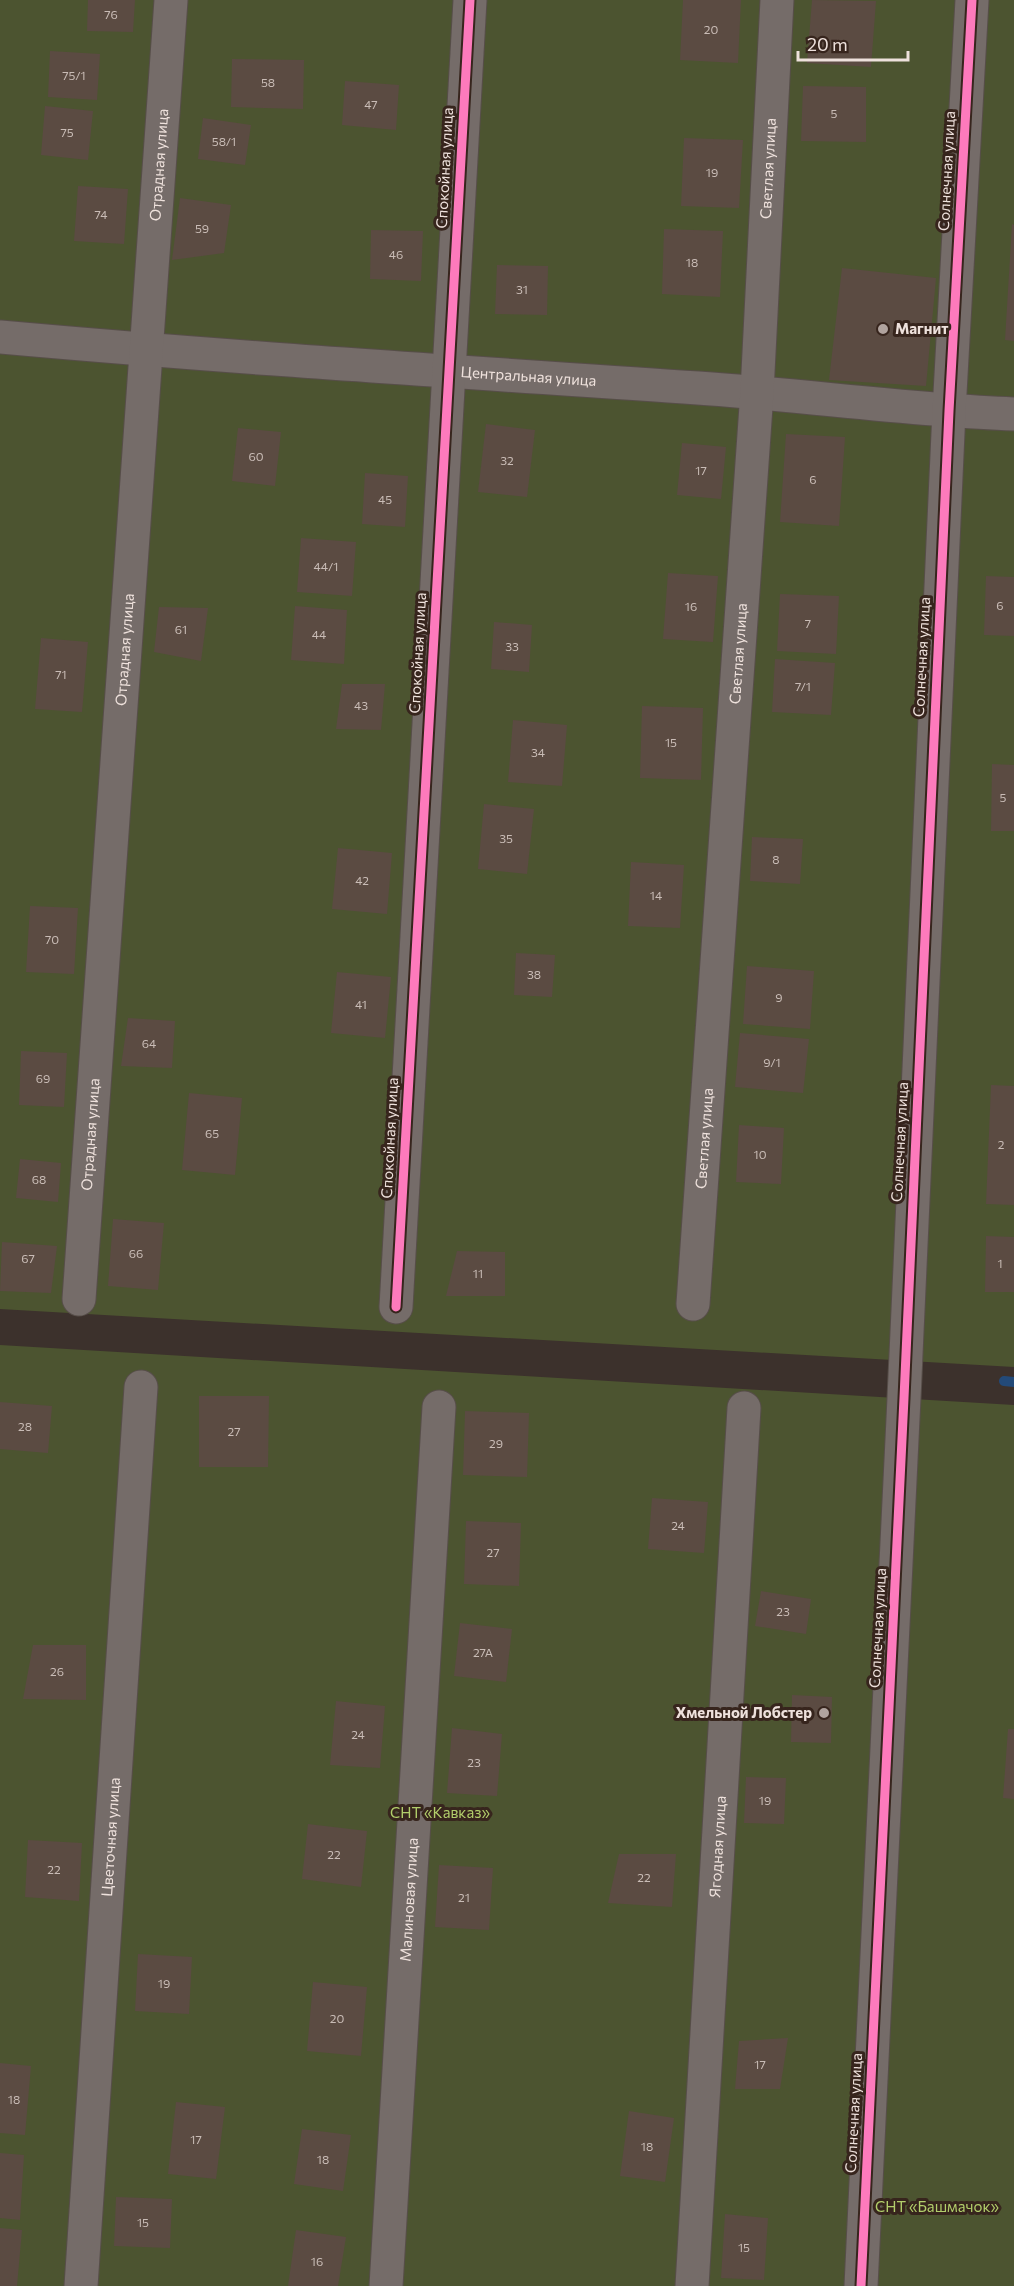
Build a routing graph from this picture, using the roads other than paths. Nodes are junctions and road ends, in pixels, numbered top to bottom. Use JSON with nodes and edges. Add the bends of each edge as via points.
{"nodes":[{"id":1,"x":171,"y":0,"type":"edge"},
{"id":2,"x":470,"y":0,"type":"edge"},
{"id":3,"x":777,"y":0,"type":"edge"},
{"id":4,"x":972,"y":0,"type":"edge"},
{"id":5,"x":0,"y":337,"type":"edge"},
{"id":6,"x":145,"y":351,"type":"junction"},
{"id":7,"x":449,"y":371,"type":"junction"},
{"id":8,"x":757,"y":392,"type":"junction"},
{"id":9,"x":949,"y":411,"type":"junction"},
{"id":10,"x":1014,"y":414,"type":"edge"},
{"id":11,"x":80,"y":1299,"type":"dead end"},
{"id":12,"x":693,"y":1304,"type":"dead end"},
{"id":13,"x":396,"y":1308,"type":"dead end"},
{"id":14,"x":141,"y":1387,"type":"dead end"},
{"id":15,"x":439,"y":1407,"type":"dead end"},
{"id":16,"x":744,"y":1408,"type":"dead end"},
{"id":17,"x":81,"y":2286,"type":"edge"},
{"id":18,"x":386,"y":2286,"type":"edge"},
{"id":19,"x":692,"y":2286,"type":"edge"},
{"id":20,"x":861,"y":2286,"type":"edge"}],
"edges":[{"from":1,"to":6,"type":"street","name":"Отрадная улица"},
{"from":2,"to":7,"type":"street","name":"Спокойная улица"},
{"from":3,"to":8,"type":"street","name":"Светлая улица"},
{"from":4,"to":9,"type":"street","name":"Солнечная улица"},
{"from":5,"to":6,"type":"street","name":"Центральная улица"},
{"from":6,"to":7,"type":"street","name":"Центральная улица"},
{"from":6,"to":11,"type":"street","name":"Отрадная улица"},
{"from":7,"to":8,"type":"street","name":"Центральная улица"},
{"from":7,"to":13,"type":"street","name":"Спокойная улица"},
{"from":8,"to":9,"type":"street","name":"Центральная улица"},
{"from":8,"to":12,"type":"street","name":"Светлая улица"},
{"from":9,"to":10,"type":"street","name":"Центральная улица"},
{"from":9,"to":20,"type":"street","name":"Солнечная улица"},
{"from":14,"to":17,"type":"street","name":"Цветочная улица"},
{"from":15,"to":18,"type":"street","name":"Малиновая улица"},
{"from":16,"to":19,"type":"street","name":"Ягодная улица"}]}
